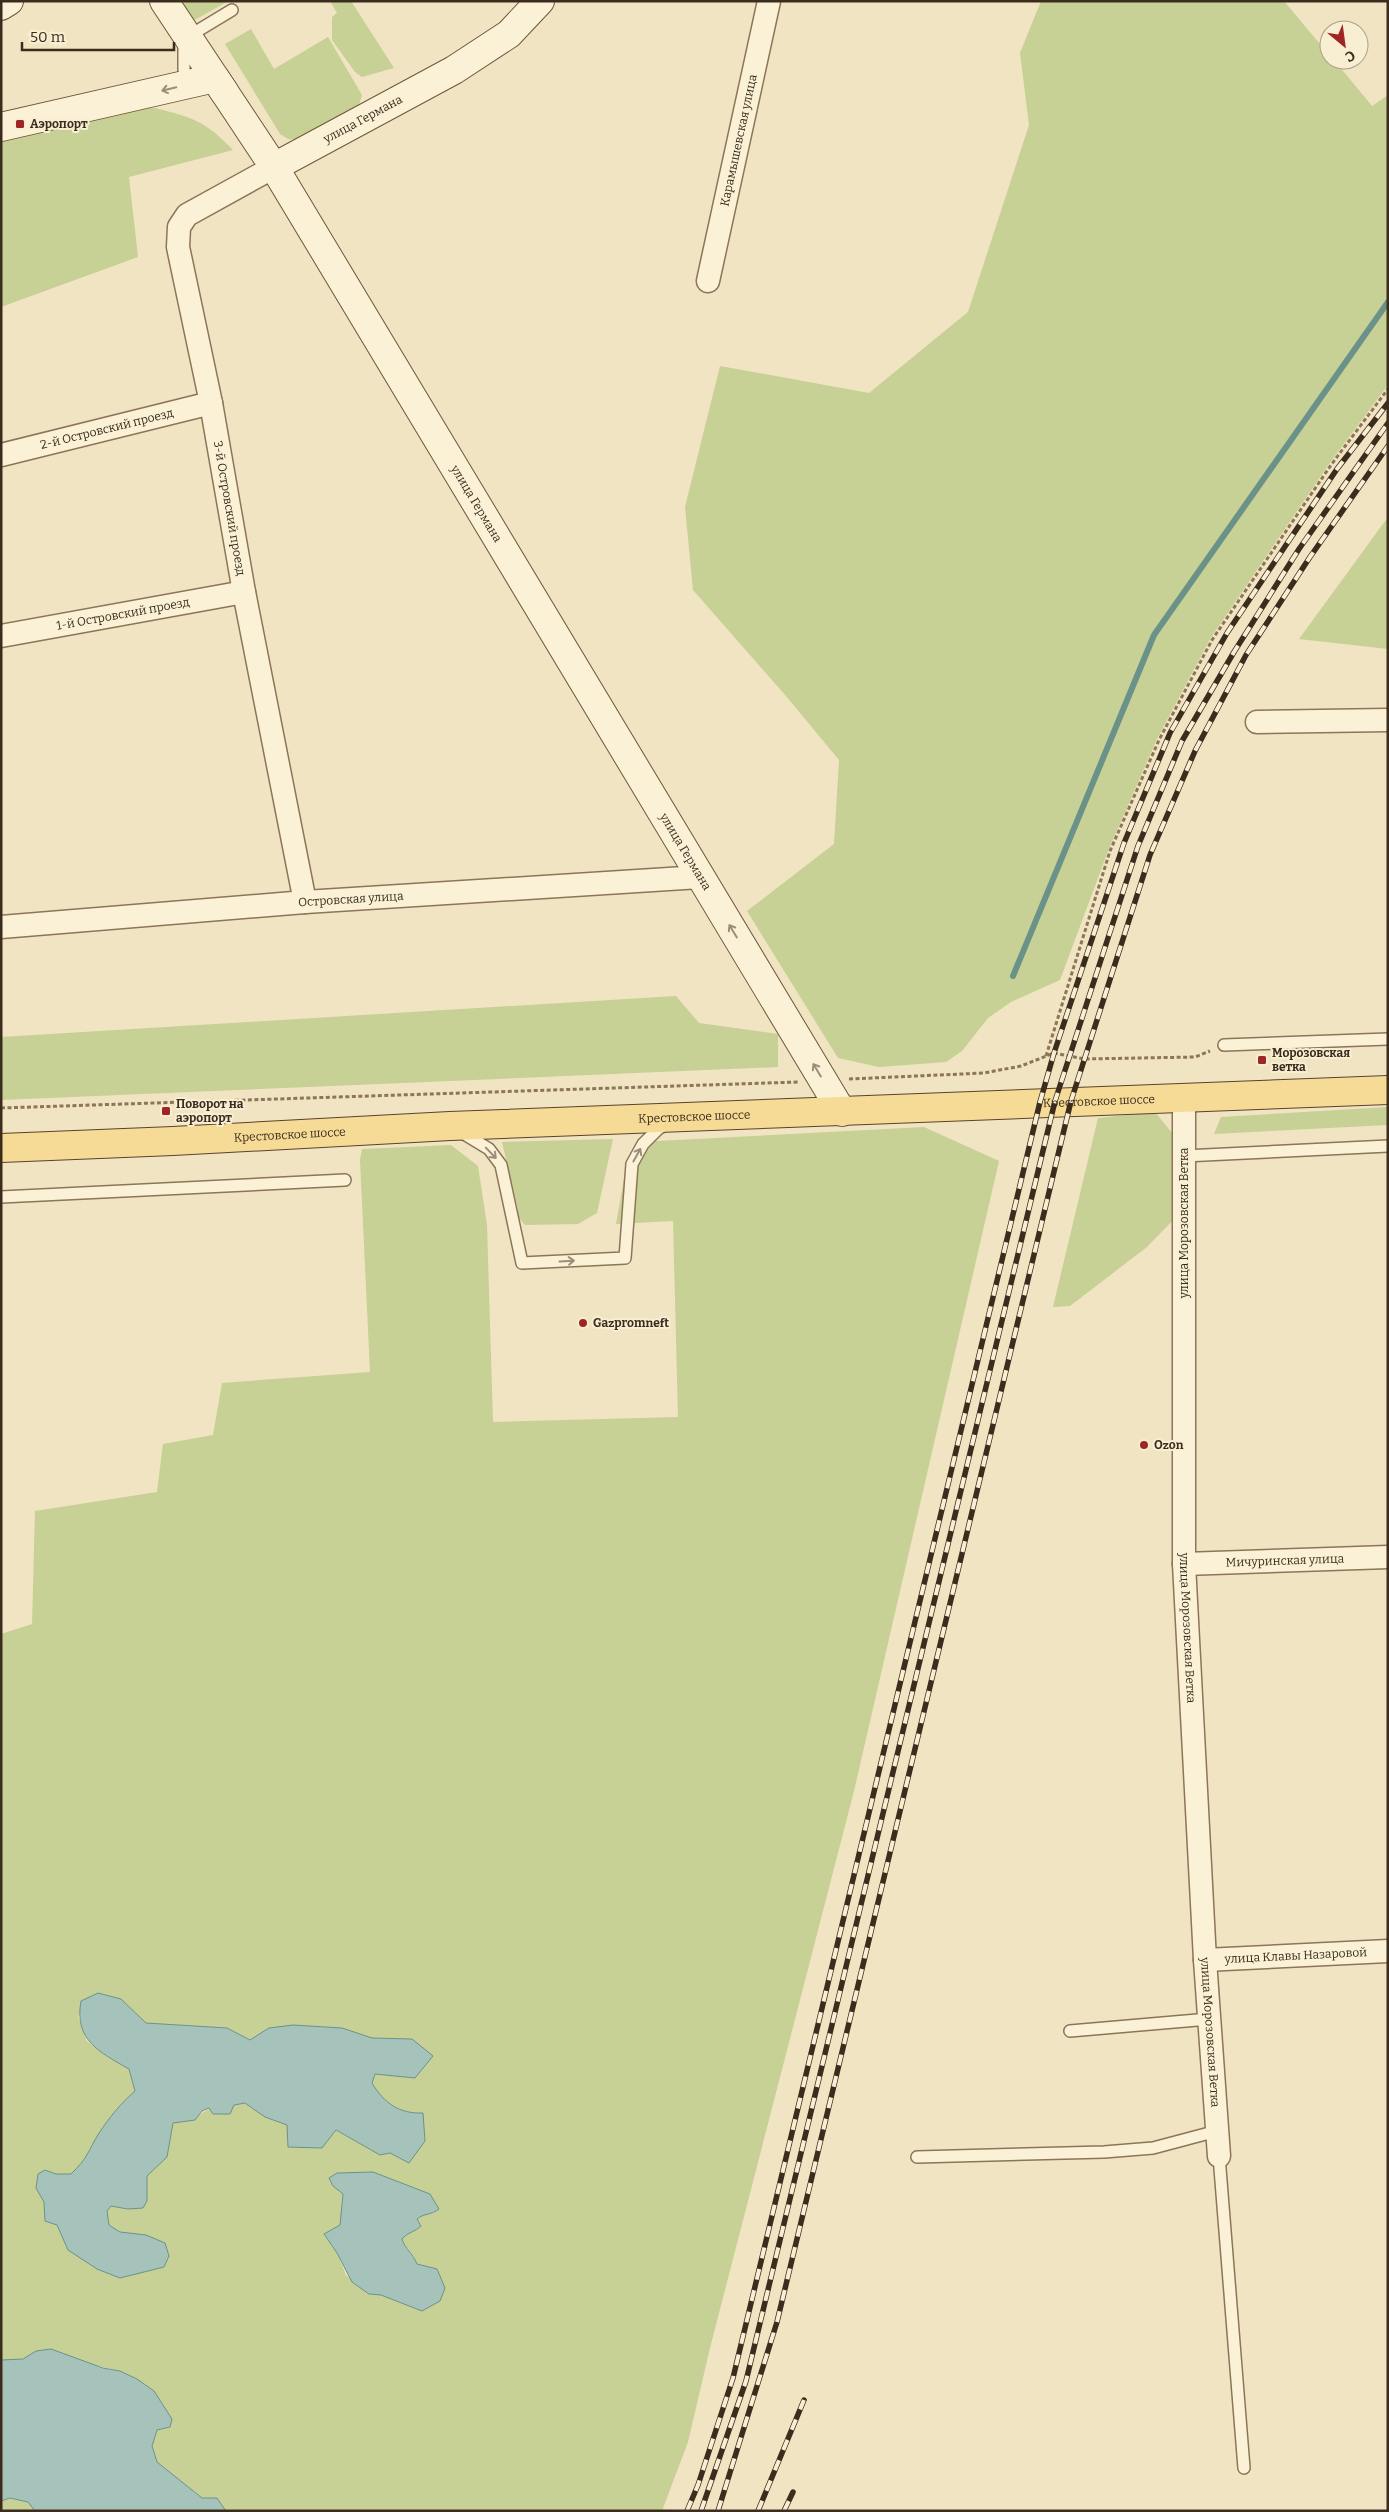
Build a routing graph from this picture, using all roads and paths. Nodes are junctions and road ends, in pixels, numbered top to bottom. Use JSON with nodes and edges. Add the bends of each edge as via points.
{"nodes":[{"id":1,"x":9,"y":1,"type":"edge"},
{"id":2,"x":164,"y":1,"type":"edge"},
{"id":3,"x":540,"y":1,"type":"edge"},
{"id":4,"x":769,"y":1,"type":"edge"},
{"id":5,"x":1,"y":6,"type":"edge"},
{"id":6,"x":232,"y":10,"type":"dead end"},
{"id":7,"x":187,"y":37,"type":"junction"},
{"id":8,"x":184,"y":70,"type":"dead end"},
{"id":9,"x":215,"y":78,"type":"junction"},
{"id":10,"x":1,"y":128,"type":"edge"},
{"id":11,"x":274,"y":167,"type":"junction"},
{"id":12,"x":708,"y":281,"type":"dead end"},
{"id":13,"x":1388,"y":389,"type":"edge"},
{"id":14,"x":211,"y":403,"type":"junction"},
{"id":15,"x":1,"y":454,"type":"edge"},
{"id":16,"x":244,"y":592,"type":"junction"},
{"id":17,"x":1,"y":636,"type":"edge"},
{"id":18,"x":1388,"y":720,"type":"edge"},
{"id":19,"x":1257,"y":722,"type":"dead end"},
{"id":20,"x":700,"y":877,"type":"junction"},
{"id":21,"x":305,"y":902,"type":"junction"},
{"id":22,"x":1,"y":927,"type":"edge"},
{"id":23,"x":1388,"y":1039,"type":"edge"},
{"id":24,"x":1224,"y":1045,"type":"joint"},
{"id":25,"x":1046,"y":1056,"type":"junction"},
{"id":26,"x":824,"y":1081,"type":"junction"},
{"id":27,"x":1388,"y":1090,"type":"edge"},
{"id":28,"x":1184,"y":1098,"type":"junction"},
{"id":29,"x":1,"y":1108,"type":"edge"},
{"id":30,"x":842,"y":1112,"type":"junction"},
{"id":31,"x":681,"y":1116,"type":"junction"},
{"id":32,"x":450,"y":1126,"type":"junction"},
{"id":33,"x":1388,"y":1146,"type":"edge"},
{"id":34,"x":1,"y":1148,"type":"edge"},
{"id":35,"x":1184,"y":1156,"type":"junction"},
{"id":36,"x":345,"y":1180,"type":"dead end"},
{"id":37,"x":1,"y":1197,"type":"edge"},
{"id":38,"x":1388,"y":1557,"type":"edge"},
{"id":39,"x":1184,"y":1564,"type":"junction"},
{"id":40,"x":1388,"y":1950,"type":"edge"},
{"id":41,"x":1205,"y":1960,"type":"junction"},
{"id":42,"x":1209,"y":2019,"type":"junction"},
{"id":43,"x":1070,"y":2031,"type":"dead end"},
{"id":44,"x":1217,"y":2131,"type":"junction"},
{"id":45,"x":1219,"y":2156,"type":"joint"},
{"id":46,"x":917,"y":2157,"type":"dead end"},
{"id":47,"x":1244,"y":2468,"type":"dead end"}],
"edges":[{"from":1,"to":5,"type":"street"},
{"from":2,"to":7,"type":"street"},
{"from":3,"to":11,"type":"street","name":"улица Германа","via":[[508,34],[454,70]]},
{"from":4,"to":12,"type":"street","name":"Карамышевская улица"},
{"from":6,"to":7,"type":"lane"},
{"from":7,"to":8,"type":"lane","via":[[184,38]]},
{"from":7,"to":9,"type":"street"},
{"from":9,"to":10,"type":"street","one_way":true},
{"from":9,"to":11,"type":"street"},
{"from":11,"to":14,"type":"street","name":"3-й Островский проезд","via":[[187,214],[179,227],[178,247]]},
{"from":11,"to":20,"type":"street","name":"улица Германа"},
{"from":13,"to":25,"type":"path","via":[[1331,465],[1212,640],[1159,740],[1110,851]]},
{"from":14,"to":15,"type":"street","name":"2-й Островский проезд"},
{"from":14,"to":16,"type":"street","name":"3-й Островский проезд"},
{"from":16,"to":17,"type":"street","name":"1-й Островский проезд"},
{"from":16,"to":21,"type":"street","name":"3-й Островский проезд"},
{"from":18,"to":19,"type":"street"},
{"from":20,"to":21,"type":"street","name":"Островская улица"},
{"from":26,"to":20,"type":"street","name":"улица Германа","one_way":true},
{"from":21,"to":22,"type":"street","name":"Островская улица"},
{"from":23,"to":24,"type":"lane"},
{"from":24,"to":25,"type":"path","via":[[1195,1057],[1084,1059],[1054,1053]]},
{"from":25,"to":26,"type":"path","via":[[1021,1066],[984,1073]]},
{"from":26,"to":29,"type":"path"},
{"from":26,"to":30,"type":"street","name":"улица Германа"},
{"from":27,"to":28,"type":"main road","name":"Крестовское шоссе"},
{"from":28,"to":30,"type":"main road","name":"Крестовское шоссе"},
{"from":28,"to":35,"type":"street","name":"улица Морозовская Ветка"},
{"from":30,"to":31,"type":"main road","name":"Крестовское шоссе"},
{"from":31,"to":32,"type":"main road","name":"Крестовское шоссе"},
{"from":32,"to":31,"type":"lane","one_way":true,"via":[[489,1149],[502,1165],[522,1263],[625,1258],[632,1164],[643,1144],[658,1129]]},
{"from":32,"to":34,"type":"main road","name":"Крестовское шоссе"},
{"from":33,"to":35,"type":"lane"},
{"from":35,"to":39,"type":"street","name":"улица Морозовская Ветка"},
{"from":36,"to":37,"type":"lane"},
{"from":38,"to":39,"type":"street","name":"Мичуринская улица"},
{"from":39,"to":41,"type":"street","name":"улица Морозовская Ветка"},
{"from":40,"to":41,"type":"street","name":"улица Клавы Назаровой"},
{"from":41,"to":42,"type":"street","name":"улица Морозовская Ветка"},
{"from":42,"to":43,"type":"lane"},
{"from":42,"to":44,"type":"street","name":"улица Морозовская Ветка"},
{"from":44,"to":45,"type":"street","name":"улица Морозовская Ветка"},
{"from":44,"to":46,"type":"lane","via":[[1153,2148]]},
{"from":45,"to":47,"type":"lane"}]}
